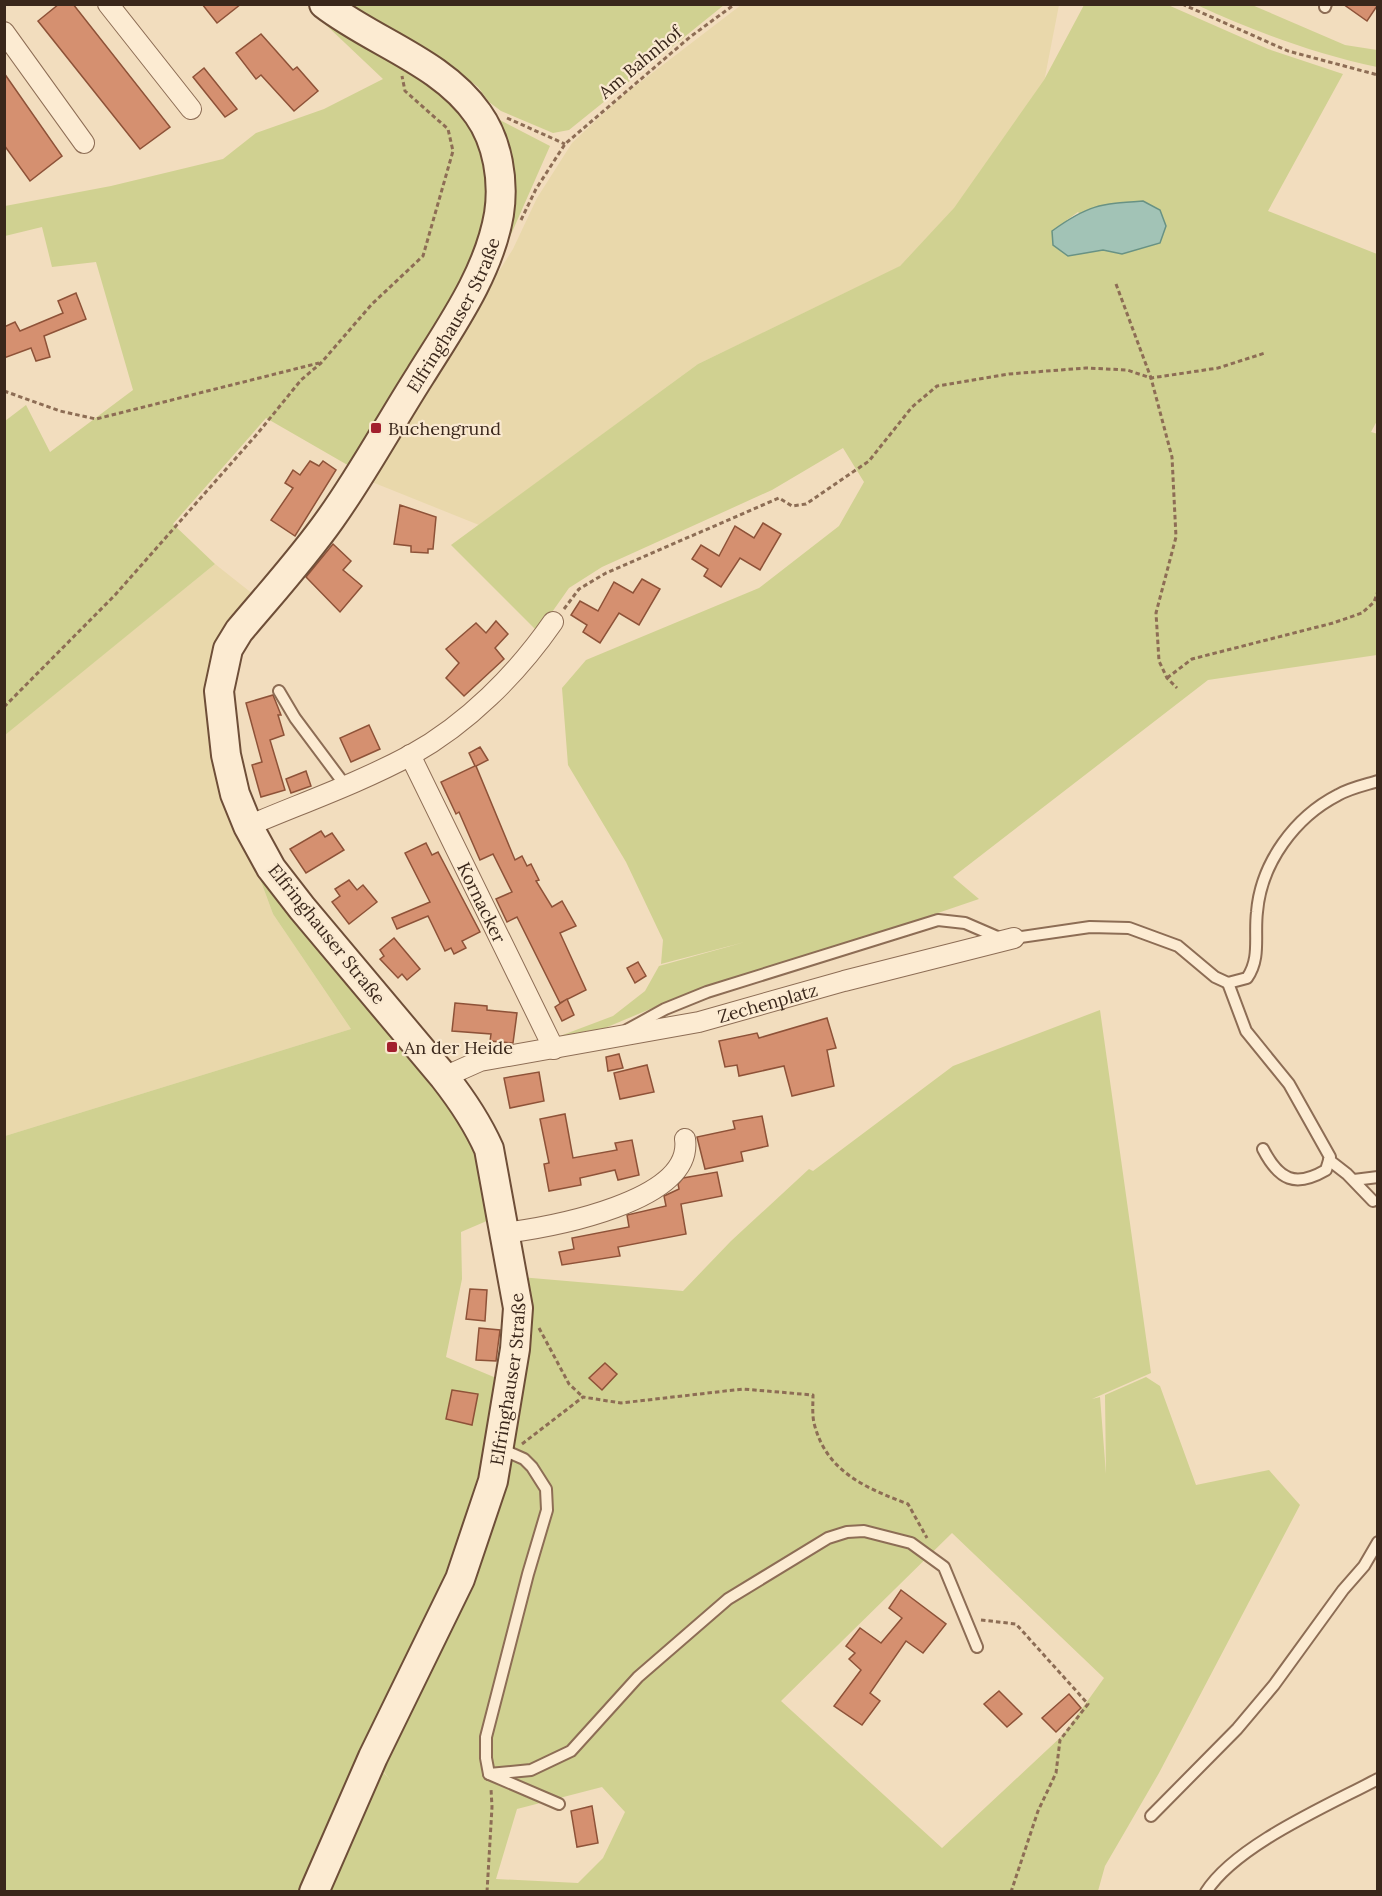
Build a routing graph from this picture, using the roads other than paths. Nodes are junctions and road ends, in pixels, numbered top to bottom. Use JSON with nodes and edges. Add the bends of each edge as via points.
{"nodes":[{"id":1,"x":108,"y":4,"type":"edge"},
{"id":2,"x":324,"y":4,"type":"edge"},
{"id":3,"x":4,"y":32,"type":"edge"},
{"id":4,"x":191,"y":109,"type":"dead end"},
{"id":5,"x":84,"y":143,"type":"dead end"},
{"id":6,"x":553,"y":622,"type":"road end"},
{"id":7,"x":279,"y":691,"type":"dead end"},
{"id":8,"x":410,"y":755,"type":"junction"},
{"id":9,"x":1377,"y":781,"type":"edge"},
{"id":10,"x":345,"y":785,"type":"junction"},
{"id":11,"x":248,"y":826,"type":"junction"},
{"id":12,"x":1010,"y":939,"type":"junction"},
{"id":13,"x":1228,"y":983,"type":"junction"},
{"id":14,"x":614,"y":1038,"type":"junction"},
{"id":15,"x":554,"y":1049,"type":"junction"},
{"id":16,"x":444,"y":1077,"type":"junction"},
{"id":17,"x":685,"y":1139,"type":"dead end"},
{"id":18,"x":1263,"y":1149,"type":"dead end"},
{"id":19,"x":1329,"y":1160,"type":"junction"},
{"id":20,"x":1377,"y":1177,"type":"edge"},
{"id":21,"x":1354,"y":1180,"type":"junction"},
{"id":22,"x":1373,"y":1201,"type":"dead end"},
{"id":23,"x":506,"y":1233,"type":"junction"},
{"id":24,"x":505,"y":1450,"type":"junction"},
{"id":25,"x":1377,"y":1542,"type":"edge"},
{"id":26,"x":978,"y":1647,"type":"dead end"},
{"id":27,"x":489,"y":1774,"type":"junction"},
{"id":28,"x":1377,"y":1779,"type":"edge"},
{"id":29,"x":559,"y":1804,"type":"dead end"},
{"id":30,"x":1151,"y":1816,"type":"dead end"},
{"id":31,"x":314,"y":1892,"type":"edge"},
{"id":32,"x":1206,"y":1892,"type":"edge"}],
"edges":[{"from":1,"to":4,"type":"street"},
{"from":2,"to":11,"type":"main road","name":"Elfringhauser Straße","via":[[442,77],[468,101],[494,146],[499,212],[473,288],[358,475],[331,518],[228,649],[221,673],[220,712],[235,794]]},
{"from":3,"to":5,"type":"street"},
{"from":6,"to":8,"type":"street","via":[[535,649],[463,719]]},
{"from":7,"to":10,"type":"lane"},
{"from":8,"to":10,"type":"street"},
{"from":8,"to":15,"type":"street","name":"Kornacker"},
{"from":9,"to":13,"type":"lane","via":[[1320,806],[1287,837],[1267,870],[1257,910],[1256,966],[1247,978]]},
{"from":10,"to":11,"type":"street"},
{"from":11,"to":16,"type":"main road","name":"Elfringhauser Straße","via":[[271,868],[302,908]]},
{"from":12,"to":13,"type":"lane","name":"Zechenplatz","via":[[1090,927],[1129,928],[1178,946]]},
{"from":12,"to":14,"type":"street","name":"Zechenplatz","via":[[699,1022]]},
{"from":12,"to":14,"type":"lane","via":[[965,923],[938,920],[707,992],[665,1009]]},
{"from":13,"to":19,"type":"lane","via":[[1246,1030],[1289,1084]]},
{"from":14,"to":15,"type":"street","name":"Zechenplatz"},
{"from":15,"to":16,"type":"street","name":"Zechenplatz","via":[[480,1062]]},
{"from":16,"to":23,"type":"main road","name":"Elfringhauser Straße","via":[[471,1112],[489,1149]]},
{"from":17,"to":23,"type":"street","via":[[687,1152],[663,1184],[627,1202],[557,1226]]},
{"from":18,"to":19,"type":"lane","via":[[1277,1171],[1298,1180],[1307,1181],[1326,1170]]},
{"from":19,"to":21,"type":"lane"},
{"from":20,"to":21,"type":"lane"},
{"from":21,"to":22,"type":"lane"},
{"from":23,"to":24,"type":"main road","name":"Elfringhauser Straße","via":[[518,1308]]},
{"from":24,"to":27,"type":"lane","via":[[524,1459],[542,1481],[547,1510],[486,1737]]},
{"from":24,"to":31,"type":"main road","name":"Elfringhauser Straße","via":[[460,1579],[373,1757]]},
{"from":25,"to":30,"type":"lane","via":[[1364,1566],[1237,1730]]},
{"from":26,"to":27,"type":"lane","via":[[944,1567],[927,1553],[911,1543],[864,1531],[828,1538],[728,1599],[638,1677],[571,1751],[531,1770]]},
{"from":27,"to":29,"type":"lane"},
{"from":28,"to":32,"type":"lane","via":[[1238,1856],[1215,1877]]}]}
